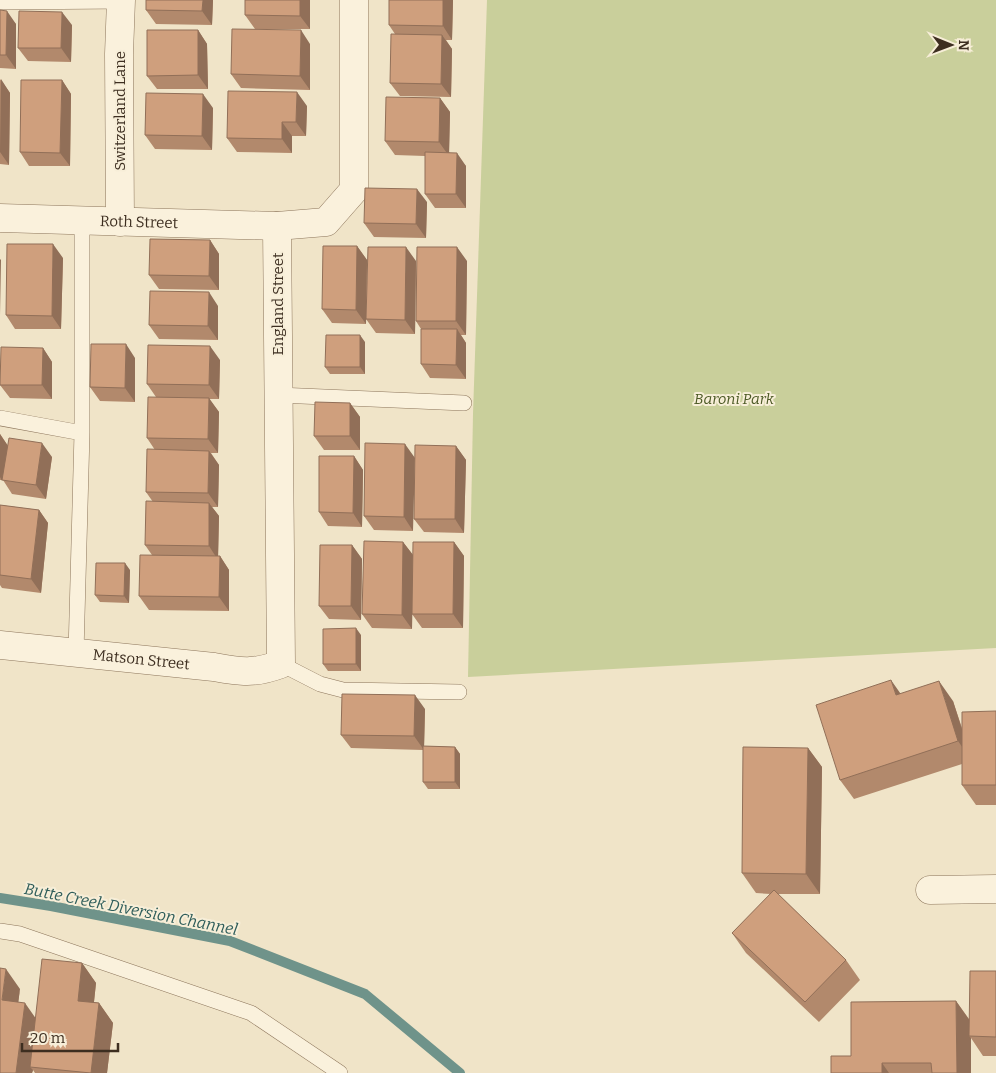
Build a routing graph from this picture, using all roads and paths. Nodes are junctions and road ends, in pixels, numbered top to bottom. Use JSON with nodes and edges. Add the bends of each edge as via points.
{"nodes":[{"id":1,"x":354,"y":0,"type":"edge"},
{"id":2,"x":121,"y":1,"type":"edge"},
{"id":3,"x":0,"y":2,"type":"edge"},
{"id":4,"x":0,"y":218,"type":"edge"},
{"id":5,"x":82,"y":220,"type":"junction"},
{"id":6,"x":120,"y":222,"type":"junction"},
{"id":7,"x":277,"y":226,"type":"junction"},
{"id":8,"x":278,"y":395,"type":"junction"},
{"id":9,"x":464,"y":403,"type":"dead end"},
{"id":10,"x":0,"y":418,"type":"edge"},
{"id":11,"x":82,"y":433,"type":"junction"},
{"id":12,"x":0,"y":645,"type":"edge"},
{"id":13,"x":76,"y":653,"type":"junction"},
{"id":14,"x":281,"y":664,"type":"junction"},
{"id":15,"x":459,"y":692,"type":"dead end"},
{"id":16,"x":996,"y":889,"type":"edge"},
{"id":17,"x":930,"y":890,"type":"dead end"},
{"id":18,"x":0,"y":931,"type":"edge"},
{"id":19,"x":340,"y":1073,"type":"edge"}],
"edges":[{"from":1,"to":7,"type":"street","via":[[354,190],[326,222]]},
{"from":2,"to":3,"type":"lane"},
{"from":2,"to":6,"type":"street","name":"Switzerland Lane"},
{"from":4,"to":5,"type":"street","name":"Roth Street"},
{"from":5,"to":6,"type":"street","name":"Roth Street"},
{"from":5,"to":11,"type":"lane"},
{"from":6,"to":7,"type":"street","name":"Roth Street"},
{"from":7,"to":8,"type":"street","name":"England Street"},
{"from":8,"to":9,"type":"lane"},
{"from":8,"to":14,"type":"street","name":"England Street"},
{"from":10,"to":11,"type":"lane"},
{"from":11,"to":13,"type":"lane"},
{"from":12,"to":13,"type":"street","name":"Matson Street"},
{"from":13,"to":14,"type":"street","name":"Matson Street","via":[[240,672],[265,670]]},
{"from":14,"to":15,"type":"lane","via":[[320,684],[343,690]]},
{"from":16,"to":17,"type":"street"},
{"from":18,"to":19,"type":"lane","via":[[20,934],[250,1012]]}]}
